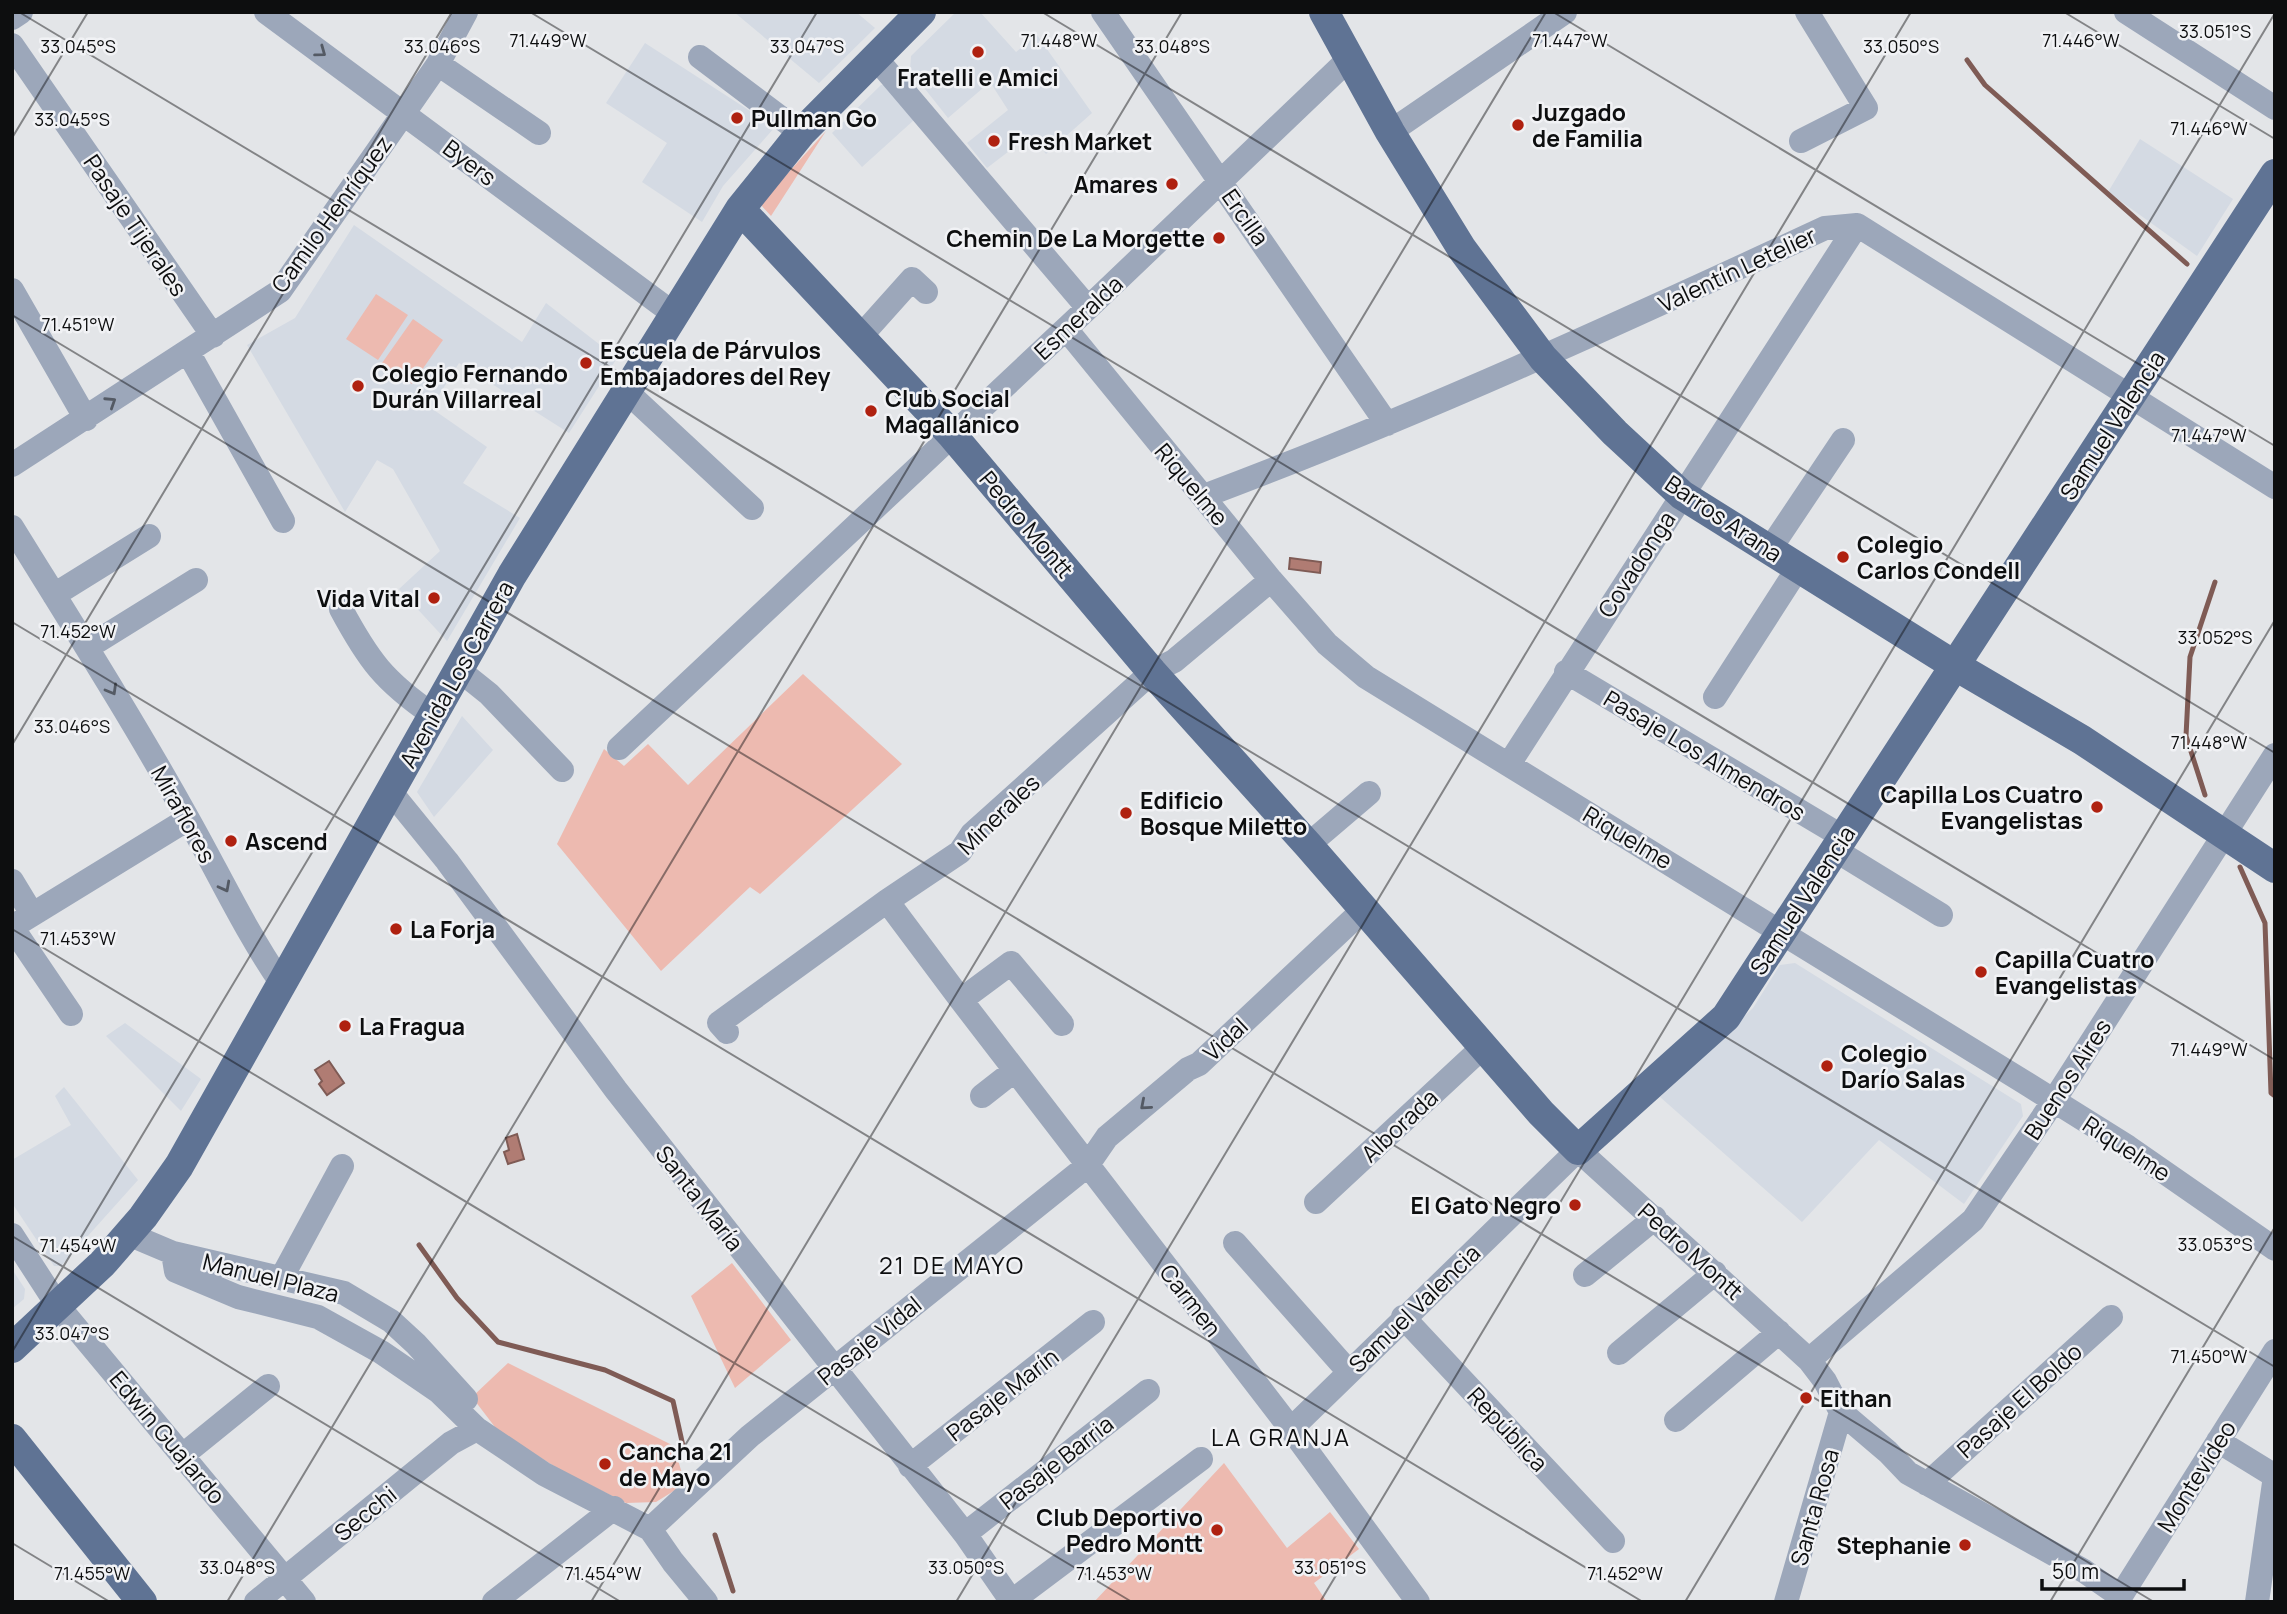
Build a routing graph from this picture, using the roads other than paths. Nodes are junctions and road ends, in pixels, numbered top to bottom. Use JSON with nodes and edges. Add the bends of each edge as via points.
{"nodes":[{"id":1,"x":21,"y":12,"type":"edge"},
{"id":2,"x":266,"y":12,"type":"edge"},
{"id":3,"x":466,"y":12,"type":"edge"},
{"id":4,"x":921,"y":12,"type":"edge"},
{"id":5,"x":1103,"y":12,"type":"edge"},
{"id":6,"x":1324,"y":12,"type":"edge"},
{"id":7,"x":1807,"y":12,"type":"edge"},
{"id":8,"x":2126,"y":12,"type":"edge"},
{"id":9,"x":1561,"y":13,"type":"edge"},
{"id":10,"x":12,"y":18,"type":"edge"},
{"id":11,"x":12,"y":45,"type":"edge"},
{"id":12,"x":700,"y":57,"type":"dead end"},
{"id":13,"x":874,"y":57,"type":"junction"},
{"id":14,"x":1351,"y":57,"type":"junction"},
{"id":15,"x":438,"y":64,"type":"junction"},
{"id":16,"x":2275,"y":108,"type":"edge"},
{"id":17,"x":404,"y":113,"type":"junction"},
{"id":18,"x":1390,"y":132,"type":"junction"},
{"id":19,"x":539,"y":133,"type":"dead end"},
{"id":20,"x":801,"y":133,"type":"junction"},
{"id":21,"x":1801,"y":141,"type":"dead end"},
{"id":22,"x":2275,"y":174,"type":"edge"},
{"id":23,"x":1220,"y":180,"type":"junction"},
{"id":24,"x":740,"y":209,"type":"junction"},
{"id":25,"x":1857,"y":225,"type":"junction"},
{"id":26,"x":12,"y":290,"type":"edge"},
{"id":27,"x":926,"y":292,"type":"dead end"},
{"id":28,"x":1088,"y":308,"type":"junction"},
{"id":29,"x":674,"y":313,"type":"junction"},
{"id":30,"x":1066,"y":329,"type":"junction"},
{"id":31,"x":212,"y":336,"type":"junction"},
{"id":32,"x":862,"y":336,"type":"junction"},
{"id":33,"x":188,"y":352,"type":"junction"},
{"id":34,"x":1543,"y":358,"type":"junction"},
{"id":35,"x":627,"y":392,"type":"junction"},
{"id":36,"x":2131,"y":397,"type":"junction"},
{"id":37,"x":86,"y":419,"type":"junction"},
{"id":38,"x":1387,"y":424,"type":"junction"},
{"id":39,"x":951,"y":435,"type":"junction"},
{"id":40,"x":1843,"y":439,"type":"dead end"},
{"id":41,"x":12,"y":465,"type":"edge"},
{"id":42,"x":2275,"y":487,"type":"edge"},
{"id":43,"x":1682,"y":495,"type":"junction"},
{"id":44,"x":1203,"y":496,"type":"junction"},
{"id":45,"x":752,"y":508,"type":"dead end"},
{"id":46,"x":283,"y":521,"type":"dead end"},
{"id":47,"x":12,"y":527,"type":"edge"},
{"id":48,"x":149,"y":536,"type":"dead end"},
{"id":49,"x":1769,"y":548,"type":"junction"},
{"id":50,"x":1798,"y":568,"type":"junction"},
{"id":51,"x":196,"y":580,"type":"dead end"},
{"id":52,"x":1270,"y":580,"type":"junction"},
{"id":53,"x":54,"y":595,"type":"junction"},
{"id":54,"x":341,"y":609,"type":"dead end"},
{"id":55,"x":88,"y":647,"type":"junction"},
{"id":56,"x":1954,"y":665,"type":"junction"},
{"id":57,"x":459,"y":670,"type":"junction"},
{"id":58,"x":1152,"y":672,"type":"junction"},
{"id":59,"x":1566,"y":672,"type":"junction"},
{"id":60,"x":1715,"y":697,"type":"dead end"},
{"id":61,"x":433,"y":715,"type":"junction"},
{"id":62,"x":619,"y":748,"type":"dead end"},
{"id":63,"x":2275,"y":755,"type":"edge"},
{"id":64,"x":1509,"y":764,"type":"junction"},
{"id":65,"x":562,"y":770,"type":"dead end"},
{"id":66,"x":390,"y":790,"type":"junction"},
{"id":67,"x":1369,"y":793,"type":"dead end"},
{"id":68,"x":188,"y":819,"type":"junction"},
{"id":69,"x":2222,"y":834,"type":"junction"},
{"id":70,"x":1839,"y":844,"type":"junction"},
{"id":71,"x":1308,"y":845,"type":"junction"},
{"id":72,"x":2275,"y":868,"type":"edge"},
{"id":73,"x":12,"y":881,"type":"edge"},
{"id":74,"x":887,"y":901,"type":"junction"},
{"id":75,"x":1363,"y":910,"type":"junction"},
{"id":76,"x":1941,"y":915,"type":"dead end"},
{"id":77,"x":19,"y":923,"type":"edge"},
{"id":78,"x":1782,"y":931,"type":"junction"},
{"id":79,"x":281,"y":981,"type":"junction"},
{"id":80,"x":961,"y":1000,"type":"junction"},
{"id":81,"x":71,"y":1014,"type":"dead end"},
{"id":82,"x":1062,"y":1024,"type":"dead end"},
{"id":83,"x":727,"y":1032,"type":"dead end"},
{"id":84,"x":1483,"y":1047,"type":"junction"},
{"id":85,"x":1014,"y":1071,"type":"junction"},
{"id":86,"x":982,"y":1096,"type":"dead end"},
{"id":87,"x":2053,"y":1102,"type":"junction"},
{"id":88,"x":1578,"y":1150,"type":"junction"},
{"id":89,"x":342,"y":1166,"type":"dead end"},
{"id":90,"x":1087,"y":1166,"type":"junction"},
{"id":91,"x":1316,"y":1202,"type":"dead end"},
{"id":92,"x":1655,"y":1218,"type":"junction"},
{"id":93,"x":128,"y":1234,"type":"junction"},
{"id":94,"x":12,"y":1235,"type":"edge"},
{"id":95,"x":1235,"y":1243,"type":"dead end"},
{"id":96,"x":2275,"y":1249,"type":"edge"},
{"id":97,"x":173,"y":1253,"type":"junction"},
{"id":98,"x":1715,"y":1273,"type":"junction"},
{"id":99,"x":1585,"y":1275,"type":"dead end"},
{"id":100,"x":282,"y":1277,"type":"junction"},
{"id":101,"x":58,"y":1306,"type":"junction"},
{"id":102,"x":1403,"y":1317,"type":"junction"},
{"id":103,"x":2111,"y":1317,"type":"dead end"},
{"id":104,"x":1093,"y":1322,"type":"dead end"},
{"id":105,"x":1779,"y":1332,"type":"junction"},
{"id":106,"x":12,"y":1348,"type":"edge"},
{"id":107,"x":2275,"y":1351,"type":"edge"},
{"id":108,"x":1619,"y":1353,"type":"dead end"},
{"id":109,"x":1809,"y":1360,"type":"junction"},
{"id":110,"x":833,"y":1369,"type":"junction"},
{"id":111,"x":1349,"y":1372,"type":"junction"},
{"id":112,"x":268,"y":1386,"type":"dead end"},
{"id":113,"x":1148,"y":1391,"type":"dead end"},
{"id":114,"x":1841,"y":1412,"type":"junction"},
{"id":115,"x":1676,"y":1420,"type":"dead end"},
{"id":116,"x":477,"y":1429,"type":"junction"},
{"id":117,"x":1291,"y":1429,"type":"junction"},
{"id":118,"x":12,"y":1439,"type":"edge"},
{"id":119,"x":2218,"y":1441,"type":"junction"},
{"id":120,"x":183,"y":1455,"type":"junction"},
{"id":121,"x":1201,"y":1459,"type":"dead end"},
{"id":122,"x":910,"y":1466,"type":"junction"},
{"id":123,"x":2275,"y":1476,"type":"edge"},
{"id":124,"x":1927,"y":1483,"type":"junction"},
{"id":125,"x":614,"y":1508,"type":"junction"},
{"id":126,"x":650,"y":1529,"type":"junction"},
{"id":127,"x":965,"y":1534,"type":"junction"},
{"id":128,"x":1613,"y":1541,"type":"dead end"},
{"id":129,"x":285,"y":1577,"type":"junction"},
{"id":130,"x":2119,"y":1599,"type":"edge"},
{"id":131,"x":1012,"y":1601,"type":"edge"},
{"id":132,"x":142,"y":1602,"type":"edge"},
{"id":133,"x":256,"y":1602,"type":"edge"},
{"id":134,"x":304,"y":1602,"type":"edge"},
{"id":135,"x":494,"y":1602,"type":"edge"},
{"id":136,"x":706,"y":1602,"type":"edge"},
{"id":137,"x":1418,"y":1602,"type":"edge"},
{"id":138,"x":1786,"y":1602,"type":"edge"},
{"id":139,"x":2257,"y":1602,"type":"edge"}],
"edges":[{"from":1,"to":10,"type":"street"},
{"from":2,"to":17,"type":"street","name":"Byers","one_way":true},
{"from":3,"to":15,"type":"street","name":"Camilo Henríquez"},
{"from":4,"to":13,"type":"main road","name":"Avenida Los Carrera"},
{"from":5,"to":23,"type":"street","name":"Ercilla"},
{"from":6,"to":14,"type":"main road","name":"Barros Arana"},
{"from":7,"to":21,"type":"street","via":[[1866,108]]},
{"from":8,"to":16,"type":"street"},
{"from":9,"to":18,"type":"street"},
{"from":11,"to":31,"type":"street","name":"Pasaje Tijerales"},
{"from":12,"to":20,"type":"street"},
{"from":13,"to":20,"type":"main road","name":"Avenida Los Carrera"},
{"from":13,"to":28,"type":"street"},
{"from":14,"to":18,"type":"main road","name":"Barros Arana"},
{"from":14,"to":23,"type":"street","name":"Esmeralda"},
{"from":15,"to":17,"type":"street","name":"Camilo Henríquez"},
{"from":15,"to":19,"type":"street"},
{"from":17,"to":29,"type":"street","name":"Byers"},
{"from":17,"to":31,"type":"street","name":"Camilo Henríquez","via":[[280,291]]},
{"from":18,"to":34,"type":"main road","name":"Barros Arana","via":[[1462,249]]},
{"from":20,"to":24,"type":"main road","name":"Avenida Los Carrera"},
{"from":22,"to":36,"type":"main road","name":"Samuel Valencia"},
{"from":23,"to":28,"type":"street","name":"Esmeralda"},
{"from":23,"to":38,"type":"street","name":"Ercilla"},
{"from":24,"to":29,"type":"main road","name":"Avenida Los Carrera"},
{"from":24,"to":32,"type":"main road","name":"Pedro Montt"},
{"from":25,"to":34,"type":"street","name":"Valentín Letelier","via":[[1825,228]]},
{"from":25,"to":36,"type":"street"},
{"from":25,"to":43,"type":"street","name":"Covadonga"},
{"from":26,"to":37,"type":"street"},
{"from":27,"to":32,"type":"street","via":[[912,279]]},
{"from":28,"to":30,"type":"street","name":"Esmeralda"},
{"from":29,"to":35,"type":"main road","name":"Avenida Los Carrera"},
{"from":30,"to":39,"type":"street","name":"Esmeralda"},
{"from":30,"to":44,"type":"street","name":"Riquelme"},
{"from":31,"to":33,"type":"street","name":"Camilo Henríquez"},
{"from":32,"to":39,"type":"main road","name":"Pedro Montt"},
{"from":37,"to":33,"type":"street","name":"Camilo Henríquez","one_way":true},
{"from":33,"to":46,"type":"street"},
{"from":34,"to":38,"type":"street","name":"Valentín Letelier"},
{"from":34,"to":43,"type":"main road","name":"Barros Arana"},
{"from":35,"to":45,"type":"street"},
{"from":35,"to":57,"type":"main road","name":"Avenida Los Carrera"},
{"from":36,"to":42,"type":"street"},
{"from":36,"to":56,"type":"main road","name":"Samuel Valencia"},
{"from":37,"to":41,"type":"street","name":"Camilo Henríquez"},
{"from":38,"to":44,"type":"street","name":"Valentín Letelier"},
{"from":39,"to":58,"type":"main road","name":"Pedro Montt"},
{"from":39,"to":62,"type":"street","name":"Esmeralda"},
{"from":40,"to":49,"type":"street"},
{"from":43,"to":49,"type":"main road","name":"Barros Arana"},
{"from":43,"to":59,"type":"street","name":"Covadonga"},
{"from":44,"to":52,"type":"street","name":"Riquelme"},
{"from":47,"to":53,"type":"street","name":"Miraflores"},
{"from":48,"to":53,"type":"street"},
{"from":49,"to":50,"type":"main road","name":"Barros Arana"},
{"from":50,"to":56,"type":"main road","name":"Barros Arana"},
{"from":50,"to":60,"type":"street"},
{"from":51,"to":55,"type":"street"},
{"from":52,"to":58,"type":"street","name":"Minerales","via":[[1174,662]]},
{"from":52,"to":64,"type":"street","name":"Riquelme","via":[[1327,645],[1366,677]]},
{"from":53,"to":55,"type":"street","name":"Miraflores"},
{"from":54,"to":61,"type":"street","via":[[373,665]]},
{"from":55,"to":68,"type":"street","name":"Miraflores","one_way":true},
{"from":56,"to":69,"type":"main road","name":"Barros Arana","via":[[2082,740]]},
{"from":56,"to":70,"type":"main road","name":"Samuel Valencia"},
{"from":57,"to":61,"type":"main road","name":"Avenida Los Carrera"},
{"from":57,"to":65,"type":"street","via":[[489,694]]},
{"from":58,"to":71,"type":"main road","name":"Pedro Montt"},
{"from":58,"to":74,"type":"street","name":"Minerales","via":[[972,834],[960,852]]},
{"from":59,"to":64,"type":"street","name":"Covadonga"},
{"from":59,"to":70,"type":"street","name":"Pasaje Los Almendros"},
{"from":61,"to":66,"type":"main road","name":"Avenida Los Carrera"},
{"from":63,"to":69,"type":"street","name":"Buenos Aires"},
{"from":64,"to":78,"type":"street","name":"Riquelme"},
{"from":66,"to":79,"type":"main road","name":"Avenida Los Carrera"},
{"from":66,"to":110,"type":"street","name":"Santa María"},
{"from":67,"to":71,"type":"street"},
{"from":68,"to":77,"type":"street"},
{"from":68,"to":79,"type":"street","name":"Miraflores","one_way":true,"via":[[252,939]]},
{"from":69,"to":72,"type":"main road","name":"Barros Arana"},
{"from":69,"to":87,"type":"street","name":"Buenos Aires"},
{"from":70,"to":76,"type":"street","name":"Pasaje Los Almendros"},
{"from":70,"to":78,"type":"main road","name":"Samuel Valencia"},
{"from":71,"to":75,"type":"main road","name":"Pedro Montt"},
{"from":73,"to":77,"type":"street"},
{"from":74,"to":80,"type":"street","name":"Carmen"},
{"from":74,"to":83,"type":"street","name":"Minerales","via":[[719,1023]]},
{"from":75,"to":84,"type":"main road","name":"Pedro Montt"},
{"from":75,"to":90,"type":"street","name":"Vidal","one_way":true,"via":[[1199,1064],[1107,1137]]},
{"from":77,"to":81,"type":"street"},
{"from":78,"to":87,"type":"street","name":"Riquelme"},
{"from":78,"to":88,"type":"main road","name":"Samuel Valencia","via":[[1726,1017]]},
{"from":79,"to":93,"type":"main road","name":"Avenida Los Carrera","via":[[179,1166]]},
{"from":80,"to":82,"type":"street","via":[[1011,964]]},
{"from":80,"to":85,"type":"street","name":"Carmen"},
{"from":84,"to":88,"type":"main road","name":"Pedro Montt"},
{"from":84,"to":91,"type":"street","name":"Alborada"},
{"from":85,"to":86,"type":"street"},
{"from":85,"to":90,"type":"street","name":"Carmen"},
{"from":87,"to":96,"type":"street","name":"Riquelme","via":[[2138,1154]]},
{"from":87,"to":109,"type":"street","name":"Buenos Aires","via":[[1973,1220]]},
{"from":88,"to":92,"type":"street","name":"Pedro Montt"},
{"from":88,"to":102,"type":"street","name":"Samuel Valencia"},
{"from":89,"to":100,"type":"street"},
{"from":90,"to":110,"type":"street","name":"Pasaje Vidal"},
{"from":90,"to":117,"type":"street","name":"Carmen"},
{"from":92,"to":98,"type":"street","name":"Pedro Montt"},
{"from":92,"to":99,"type":"street"},
{"from":93,"to":97,"type":"street","name":"Manuel Plaza"},
{"from":93,"to":101,"type":"main road","name":"Avenida Los Carrera"},
{"from":94,"to":101,"type":"street","name":"Edwin Guajardo"},
{"from":95,"to":111,"type":"street"},
{"from":97,"to":100,"type":"street","name":"Manuel Plaza"},
{"from":97,"to":116,"type":"street","name":"Manuel Plaza","via":[[176,1271],[238,1297],[318,1317],[381,1352],[438,1391]]},
{"from":98,"to":105,"type":"street","name":"Pedro Montt"},
{"from":98,"to":108,"type":"street"},
{"from":100,"to":116,"type":"street","name":"Manuel Plaza","via":[[344,1293],[391,1321],[467,1401]]},
{"from":101,"to":106,"type":"main road","name":"Avenida Los Carrera"},
{"from":101,"to":120,"type":"street","name":"Edwin Guajardo"},
{"from":102,"to":111,"type":"street","name":"Samuel Valencia"},
{"from":102,"to":128,"type":"street","name":"República"},
{"from":103,"to":124,"type":"street","name":"Pasaje El Boldo"},
{"from":104,"to":122,"type":"street","name":"Pasaje Marín"},
{"from":105,"to":109,"type":"street","name":"Pedro Montt"},
{"from":105,"to":115,"type":"street"},
{"from":107,"to":119,"type":"street","name":"Montevideo"},
{"from":109,"to":114,"type":"street","name":"Pedro Montt"},
{"from":110,"to":122,"type":"street","name":"Santa María"},
{"from":110,"to":126,"type":"street","name":"Pasaje Vidal","via":[[750,1436]]},
{"from":111,"to":117,"type":"street","name":"Samuel Valencia"},
{"from":112,"to":120,"type":"street"},
{"from":113,"to":127,"type":"street","name":"Pasaje Barria"},
{"from":114,"to":124,"type":"street","name":"Pedro Montt","via":[[1908,1473]]},
{"from":114,"to":138,"type":"street","name":"Santa Rosa"},
{"from":116,"to":125,"type":"street","name":"Manuel Plaza","via":[[544,1474]]},
{"from":116,"to":129,"type":"street","name":"Secchi","via":[[451,1443]]},
{"from":117,"to":137,"type":"street","name":"Carmen"},
{"from":118,"to":132,"type":"main road"},
{"from":119,"to":123,"type":"street"},
{"from":119,"to":130,"type":"street","name":"Montevideo"},
{"from":120,"to":129,"type":"street","name":"Edwin Guajardo"},
{"from":121,"to":131,"type":"street"},
{"from":122,"to":127,"type":"street","name":"Santa María"},
{"from":123,"to":139,"type":"street"},
{"from":124,"to":130,"type":"street","name":"Pedro Montt","via":[[2084,1571]]},
{"from":125,"to":126,"type":"street","name":"Manuel Plaza"},
{"from":125,"to":135,"type":"street"},
{"from":126,"to":136,"type":"street","name":"Manuel Plaza"},
{"from":127,"to":131,"type":"street","name":"Santa María"},
{"from":129,"to":133,"type":"street","name":"Secchi"},
{"from":129,"to":134,"type":"street","name":"Edwin Guajardo"}]}
